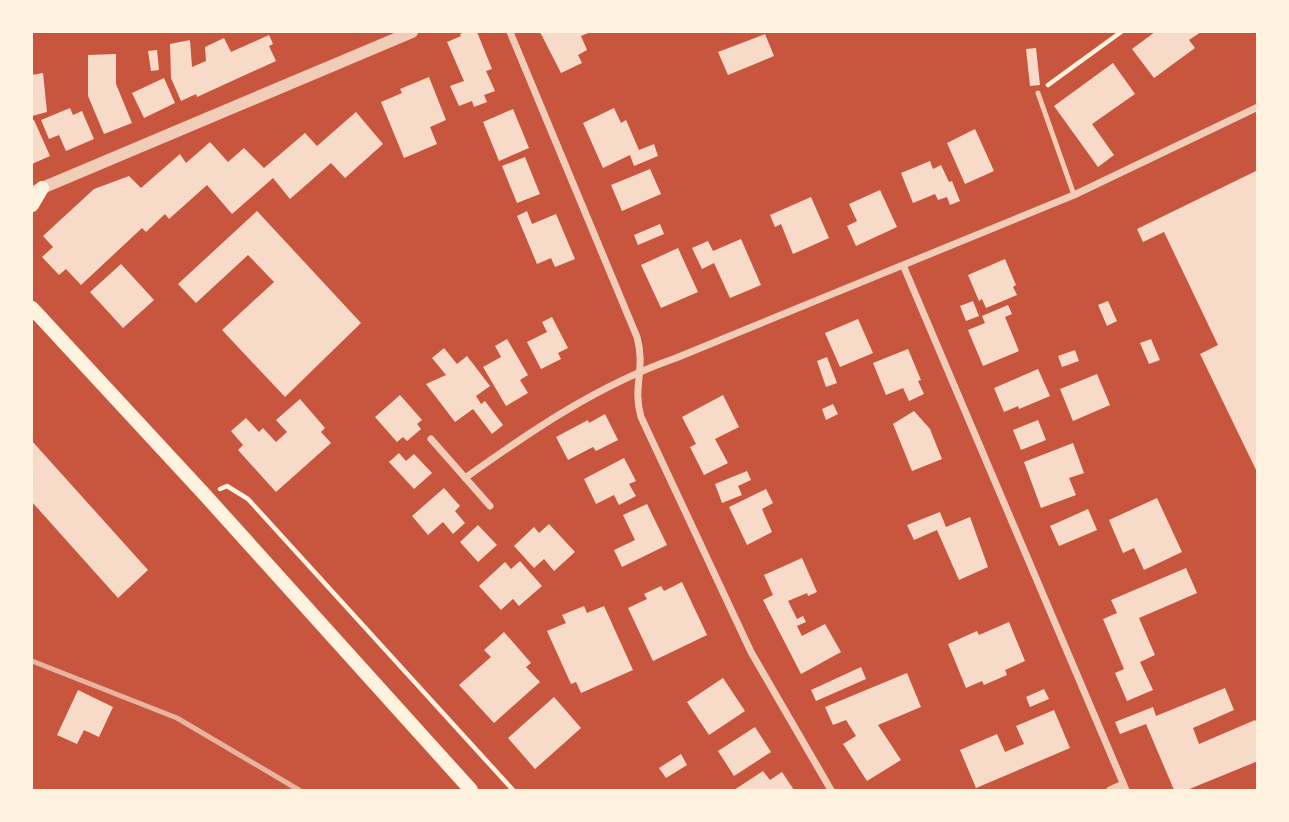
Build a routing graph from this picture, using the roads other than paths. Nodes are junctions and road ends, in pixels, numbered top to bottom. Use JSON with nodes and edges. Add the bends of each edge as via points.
{"nodes":[{"id":1,"x":412,"y":32,"type":"edge"},
{"id":2,"x":510,"y":32,"type":"edge"},
{"id":3,"x":1038,"y":93,"type":"road end"},
{"id":4,"x":1258,"y":107,"type":"edge"},
{"id":5,"x":37,"y":190,"type":"edge"},
{"id":6,"x":1074,"y":195,"type":"junction"},
{"id":7,"x":32,"y":205,"type":"edge"},
{"id":8,"x":904,"y":265,"type":"junction"},
{"id":9,"x":32,"y":308,"type":"edge"},
{"id":10,"x":641,"y":370,"type":"junction"},
{"id":11,"x":430,"y":439,"type":"dead end"},
{"id":12,"x":465,"y":478,"type":"junction"},
{"id":13,"x":490,"y":506,"type":"dead end"},
{"id":14,"x":1125,"y":787,"type":"edge"},
{"id":15,"x":471,"y":790,"type":"edge"},
{"id":16,"x":831,"y":790,"type":"edge"},
{"id":17,"x":1110,"y":790,"type":"edge"}],
"edges":[{"from":1,"to":5,"type":"street"},
{"from":2,"to":10,"type":"street","via":[[637,337]]},
{"from":3,"to":6,"type":"lane"},
{"from":4,"to":6,"type":"street"},
{"from":5,"to":7,"type":"main road"},
{"from":6,"to":8,"type":"street"},
{"from":8,"to":10,"type":"street"},
{"from":8,"to":14,"type":"street"},
{"from":9,"to":15,"type":"main road"},
{"from":10,"to":12,"type":"street","via":[[558,414]]},
{"from":10,"to":16,"type":"street","via":[[636,401],[641,417],[751,652]]},
{"from":11,"to":12,"type":"street"},
{"from":12,"to":13,"type":"street"},
{"from":14,"to":17,"type":"street"}]}
